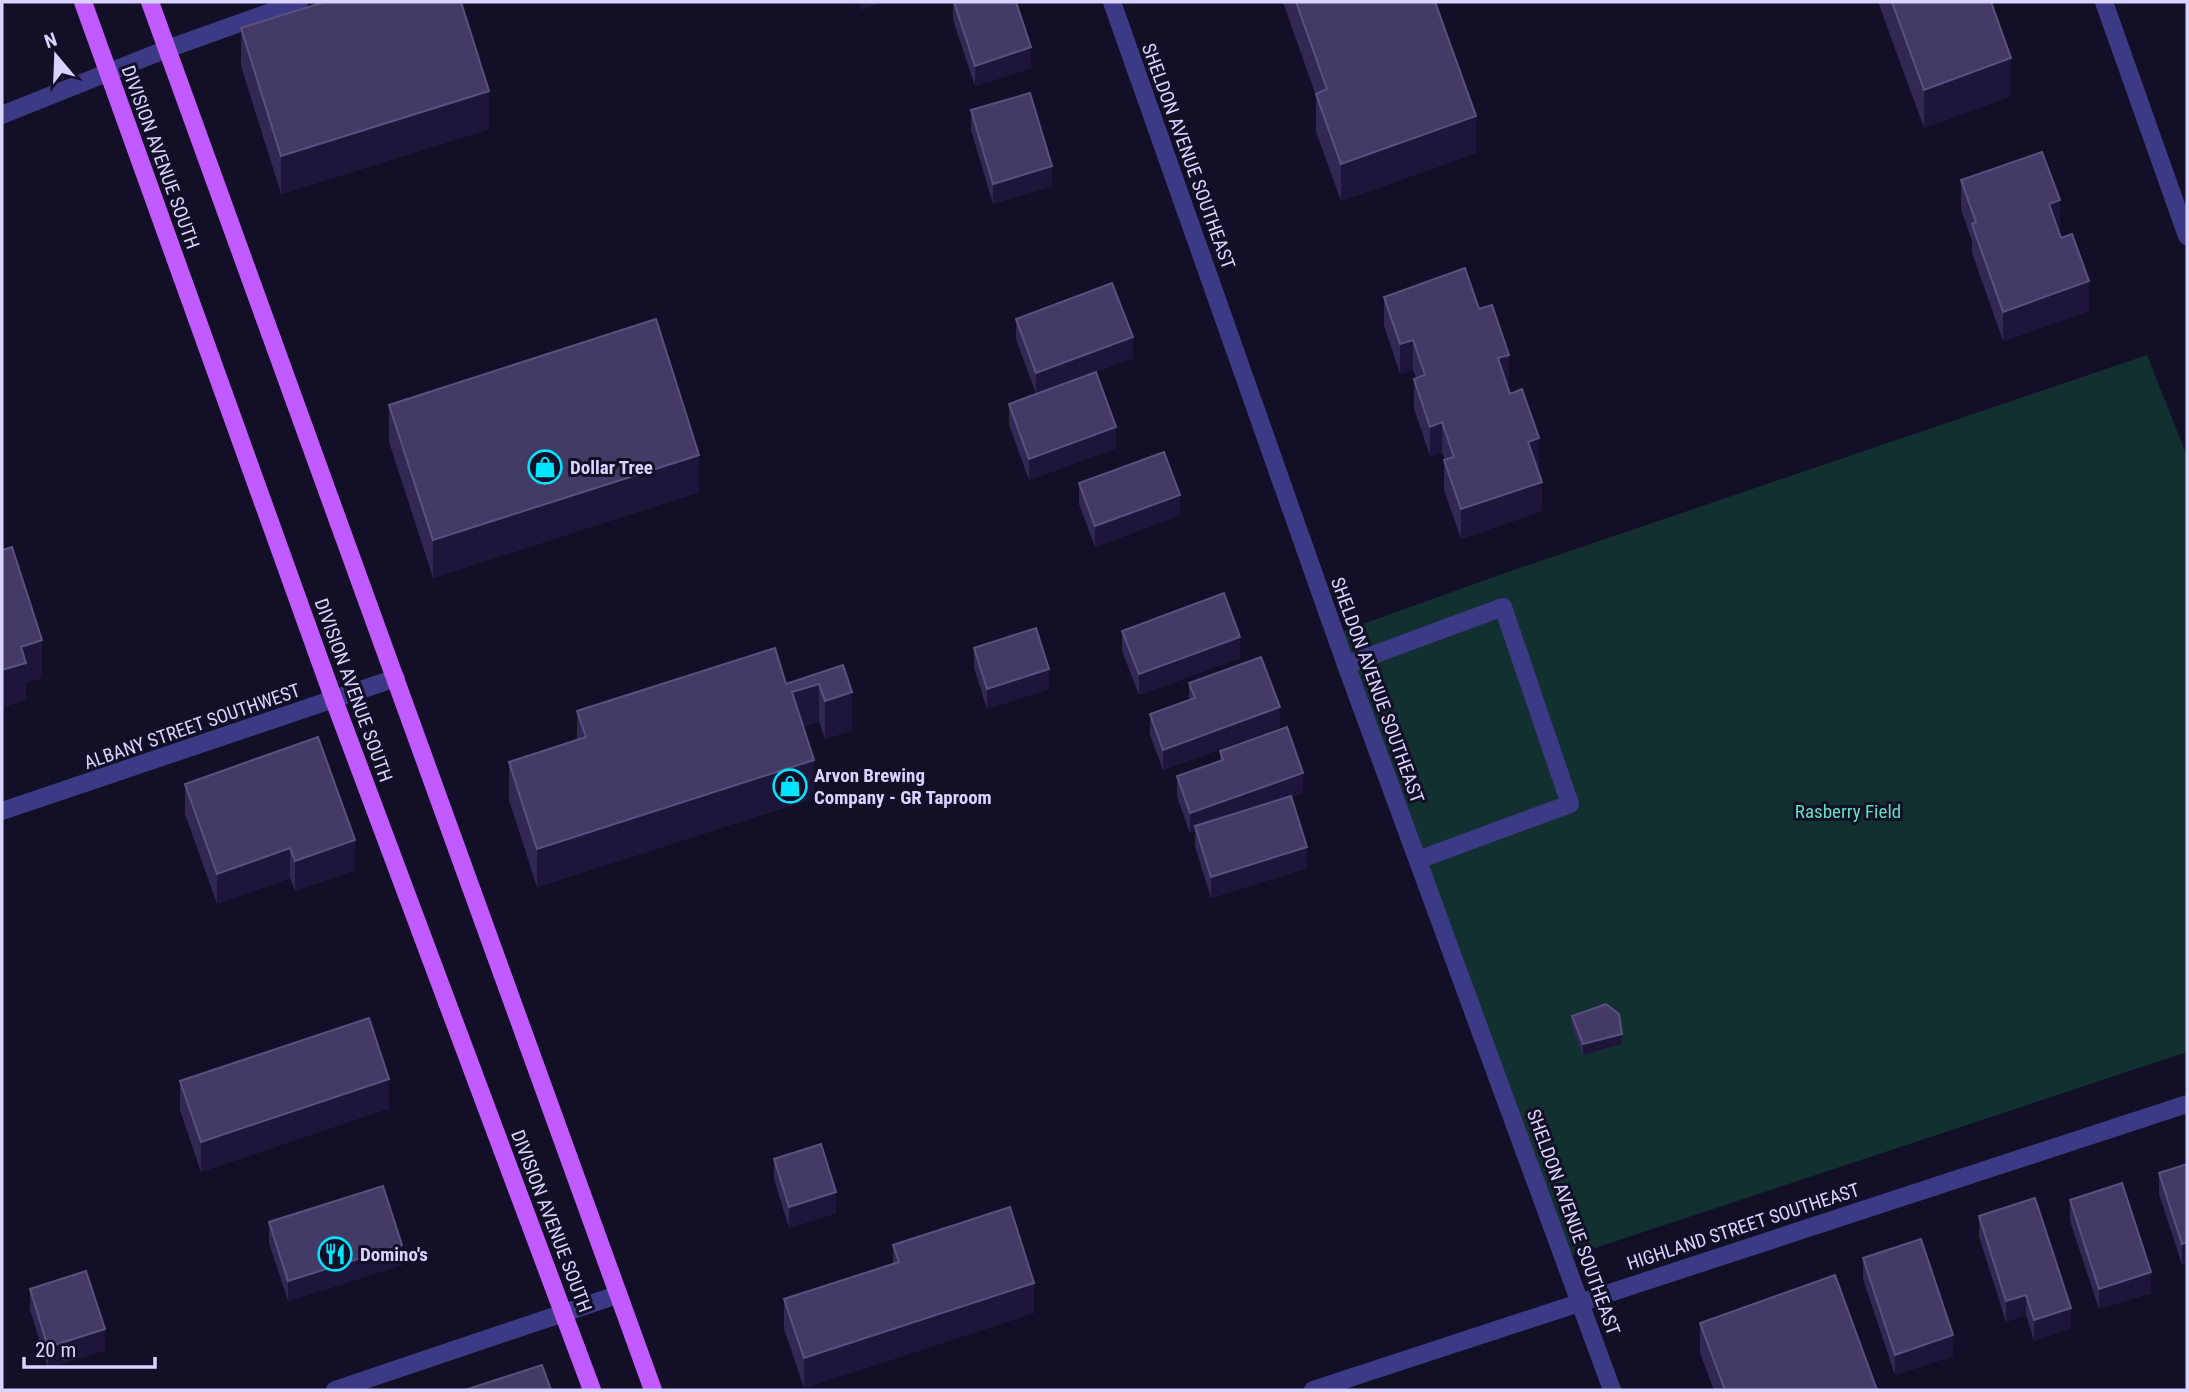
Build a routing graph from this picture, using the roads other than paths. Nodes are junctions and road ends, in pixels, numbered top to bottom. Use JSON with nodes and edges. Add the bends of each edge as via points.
{"nodes":[{"id":1,"x":83,"y":2,"type":"edge"},
{"id":2,"x":150,"y":2,"type":"edge"},
{"id":3,"x":299,"y":2,"type":"edge"},
{"id":4,"x":1112,"y":2,"type":"edge"},
{"id":5,"x":2104,"y":2,"type":"edge"},
{"id":6,"x":167,"y":49,"type":"junction"},
{"id":7,"x":108,"y":73,"type":"junction"},
{"id":8,"x":2,"y":115,"type":"edge"},
{"id":9,"x":2187,"y":236,"type":"edge"},
{"id":10,"x":1346,"y":665,"type":"junction"},
{"id":11,"x":396,"y":678,"type":"junction"},
{"id":12,"x":334,"y":700,"type":"junction"},
{"id":13,"x":2,"y":811,"type":"edge"},
{"id":14,"x":1418,"y":860,"type":"junction"},
{"id":15,"x":2187,"y":1104,"type":"edge"},
{"id":16,"x":617,"y":1294,"type":"junction"},
{"id":17,"x":1580,"y":1301,"type":"junction"},
{"id":18,"x":565,"y":1313,"type":"junction"},
{"id":19,"x":335,"y":1390,"type":"edge"},
{"id":20,"x":592,"y":1390,"type":"edge"},
{"id":21,"x":653,"y":1390,"type":"edge"},
{"id":22,"x":1313,"y":1390,"type":"edge"},
{"id":23,"x":1612,"y":1390,"type":"edge"}],
"edges":[{"from":1,"to":7,"type":"main road","name":"DIVISION AVENUE SOUTH"},
{"from":2,"to":6,"type":"main road","name":"DIVISION AVENUE SOUTH"},
{"from":3,"to":6,"type":"street"},
{"from":4,"to":10,"type":"street","name":"SHELDON AVENUE SOUTHEAST"},
{"from":5,"to":9,"type":"street"},
{"from":6,"to":7,"type":"street"},
{"from":6,"to":11,"type":"main road","name":"DIVISION AVENUE SOUTH"},
{"from":7,"to":8,"type":"street"},
{"from":7,"to":12,"type":"main road","name":"DIVISION AVENUE SOUTH"},
{"from":10,"to":14,"type":"street","name":"SHELDON AVENUE SOUTHEAST"},
{"from":10,"to":14,"type":"street","via":[[1503,607],[1570,804]]},
{"from":11,"to":12,"type":"street","name":"ALBANY STREET SOUTHWEST"},
{"from":11,"to":16,"type":"main road","name":"DIVISION AVENUE SOUTH"},
{"from":12,"to":13,"type":"street","name":"ALBANY STREET SOUTHWEST"},
{"from":12,"to":18,"type":"main road","name":"DIVISION AVENUE SOUTH"},
{"from":14,"to":17,"type":"street","name":"SHELDON AVENUE SOUTHEAST"},
{"from":15,"to":17,"type":"street","name":"HIGHLAND STREET SOUTHEAST"},
{"from":16,"to":18,"type":"street"},
{"from":16,"to":21,"type":"main road","name":"DIVISION AVENUE SOUTH"},
{"from":17,"to":22,"type":"street","name":"HIGHLAND STREET SOUTHEAST"},
{"from":17,"to":23,"type":"street","name":"SHELDON AVENUE SOUTHEAST"},
{"from":18,"to":19,"type":"street"},
{"from":18,"to":20,"type":"main road","name":"DIVISION AVENUE SOUTH"}]}
